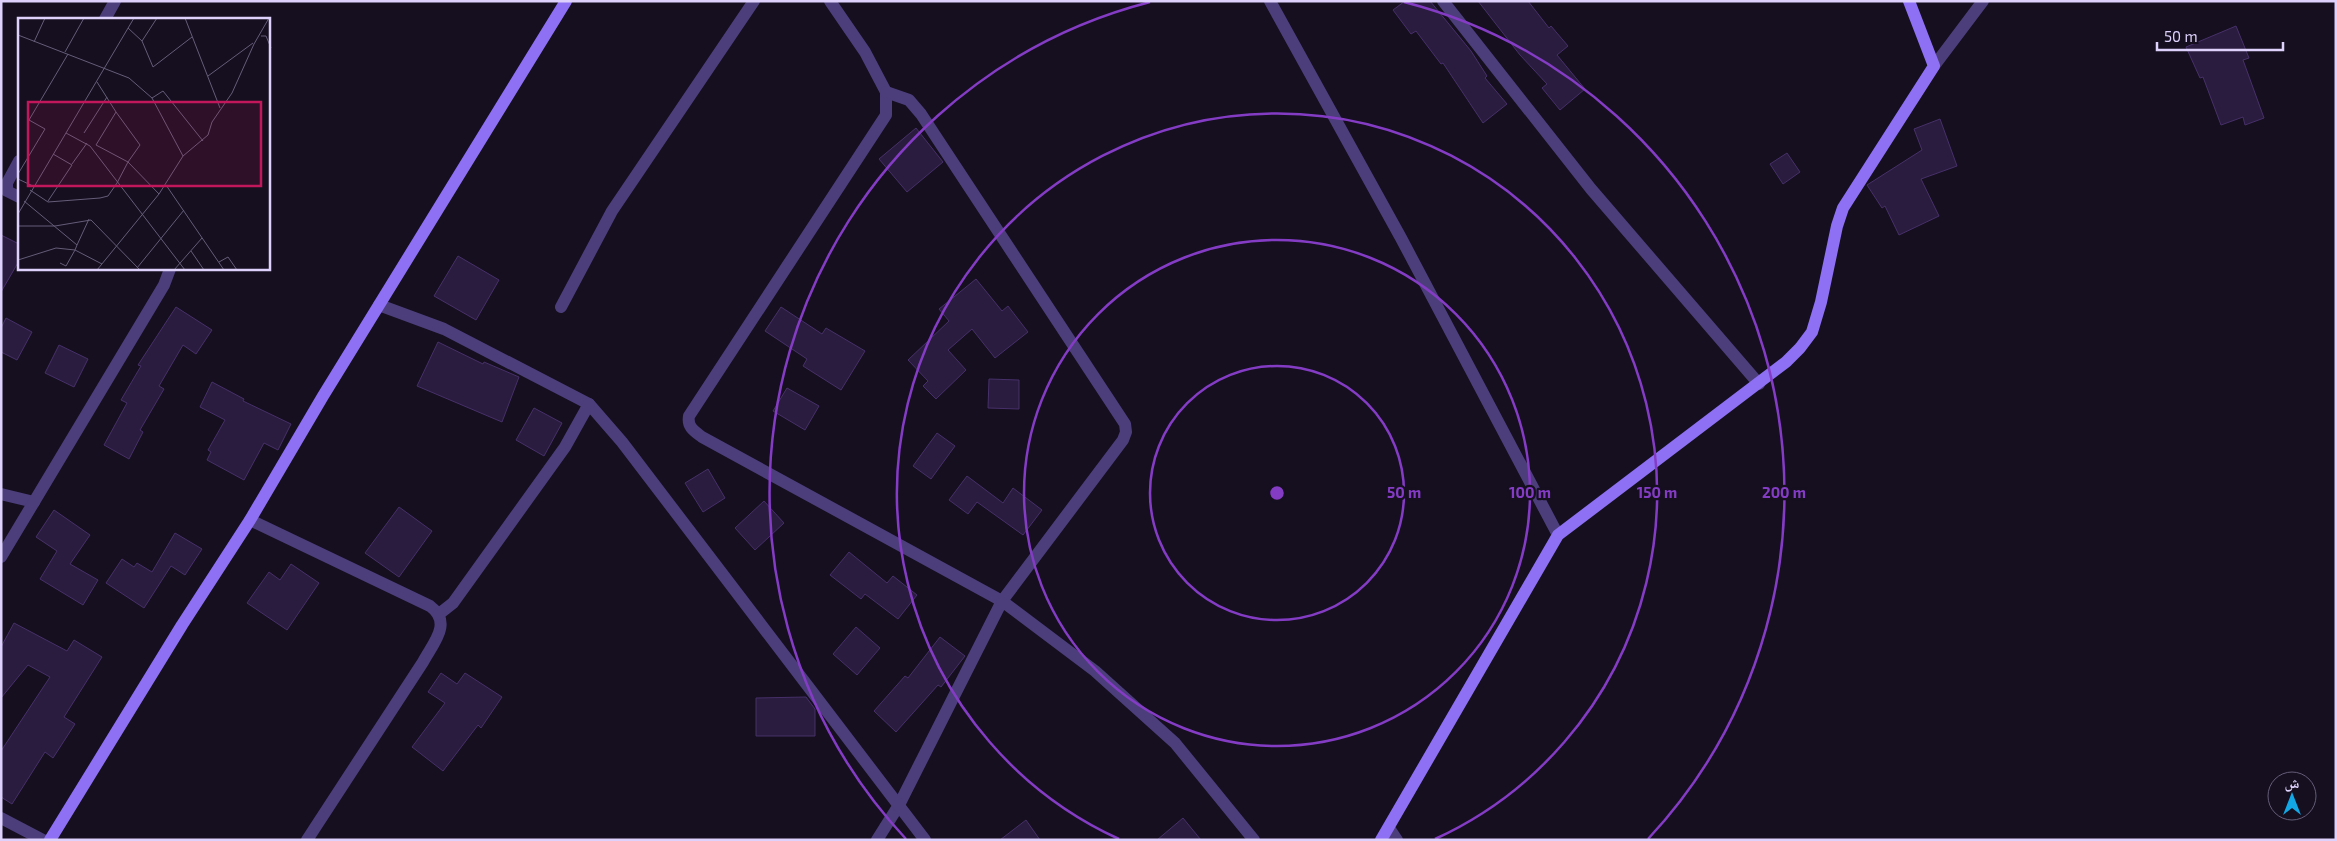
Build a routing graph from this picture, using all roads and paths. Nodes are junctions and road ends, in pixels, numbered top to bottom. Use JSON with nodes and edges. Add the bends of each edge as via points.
{"nodes":[{"id":1,"x":115,"y":1,"type":"edge"},
{"id":2,"x":566,"y":1,"type":"edge"},
{"id":3,"x":754,"y":1,"type":"edge"},
{"id":4,"x":830,"y":1,"type":"edge"},
{"id":5,"x":1270,"y":1,"type":"edge"},
{"id":6,"x":1443,"y":1,"type":"edge"},
{"id":7,"x":1909,"y":1,"type":"edge"},
{"id":8,"x":1983,"y":1,"type":"edge"},
{"id":9,"x":106,"y":18,"type":"edge"},
{"id":10,"x":1934,"y":66,"type":"junction"},
{"id":11,"x":886,"y":92,"type":"junction"},
{"id":12,"x":18,"y":163,"type":"edge"},
{"id":13,"x":11,"y":196,"type":"edge"},
{"id":14,"x":170,"y":270,"type":"edge"},
{"id":15,"x":379,"y":305,"type":"junction"},
{"id":16,"x":561,"y":308,"type":"dead end"},
{"id":17,"x":1759,"y":384,"type":"junction"},
{"id":18,"x":589,"y":404,"type":"junction"},
{"id":19,"x":1,"y":494,"type":"edge"},
{"id":20,"x":34,"y":502,"type":"junction"},
{"id":21,"x":250,"y":520,"type":"junction"},
{"id":22,"x":1558,"y":534,"type":"junction"},
{"id":23,"x":1,"y":557,"type":"edge"},
{"id":24,"x":1002,"y":601,"type":"junction"},
{"id":25,"x":439,"y":614,"type":"junction"},
{"id":26,"x":899,"y":805,"type":"junction"},
{"id":27,"x":1,"y":818,"type":"edge"},
{"id":28,"x":1390,"y":828,"type":"junction"},
{"id":29,"x":42,"y":840,"type":"edge"},
{"id":30,"x":50,"y":840,"type":"edge"},
{"id":31,"x":307,"y":840,"type":"edge"},
{"id":32,"x":877,"y":840,"type":"edge"},
{"id":33,"x":925,"y":840,"type":"edge"},
{"id":34,"x":1254,"y":840,"type":"edge"},
{"id":35,"x":1381,"y":840,"type":"edge"},
{"id":36,"x":1398,"y":840,"type":"edge"}],
"edges":[{"from":1,"to":9,"type":"street"},
{"from":2,"to":15,"type":"street"},
{"from":3,"to":16,"type":"street","via":[[612,211]]},
{"from":4,"to":11,"type":"street","via":[[865,52]]},
{"from":5,"to":22,"type":"street","via":[[1401,238]]},
{"from":6,"to":17,"type":"street","via":[[1591,189]]},
{"from":7,"to":10,"type":"street"},
{"from":8,"to":10,"type":"street"},
{"from":10,"to":17,"type":"street","via":[[1843,208],[1812,332],[1794,355]]},
{"from":11,"to":24,"type":"street","via":[[909,100],[921,114],[1125,424],[1123,440]]},
{"from":11,"to":24,"type":"street","via":[[884,119],[689,416],[689,426],[702,437]]},
{"from":12,"to":13,"type":"street","via":[[7,183]]},
{"from":14,"to":20,"type":"street","via":[[164,285]]},
{"from":15,"to":18,"type":"street","via":[[444,329]]},
{"from":15,"to":21,"type":"street"},
{"from":17,"to":22,"type":"street"},
{"from":18,"to":25,"type":"street","via":[[565,447],[453,603]]},
{"from":18,"to":26,"type":"street","via":[[622,442]]},
{"from":19,"to":20,"type":"street"},
{"from":20,"to":23,"type":"street"},
{"from":21,"to":25,"type":"street","via":[[430,606]]},
{"from":21,"to":30,"type":"street"},
{"from":22,"to":28,"type":"street"},
{"from":24,"to":26,"type":"street"},
{"from":24,"to":34,"type":"street","via":[[1095,671],[1175,743]]},
{"from":25,"to":31,"type":"street","via":[[442,624],[423,662]]},
{"from":26,"to":32,"type":"street"},
{"from":26,"to":33,"type":"street"},
{"from":27,"to":29,"type":"street"},
{"from":28,"to":35,"type":"street"},
{"from":28,"to":36,"type":"street"}]}
